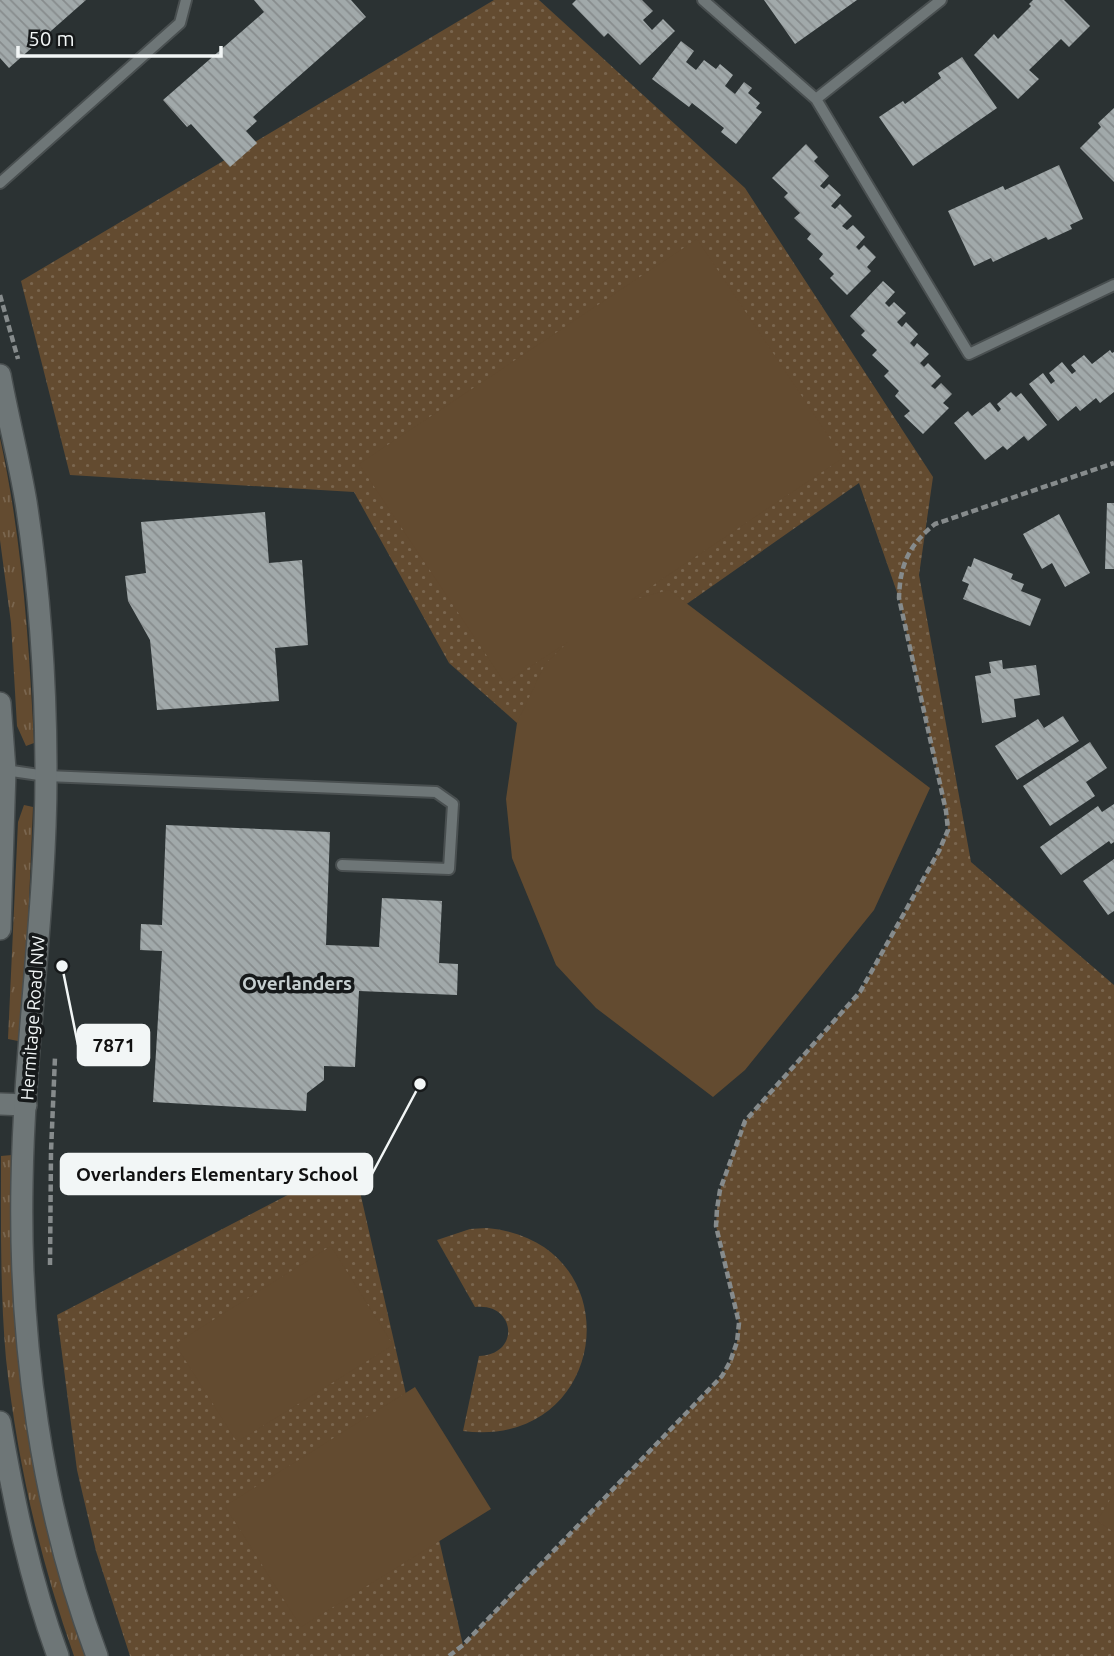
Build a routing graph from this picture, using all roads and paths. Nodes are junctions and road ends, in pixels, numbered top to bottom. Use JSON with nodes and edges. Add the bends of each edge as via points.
{"nodes":[{"id":1,"x":186,"y":0,"type":"edge"},
{"id":2,"x":703,"y":0,"type":"edge"},
{"id":3,"x":941,"y":0,"type":"edge"},
{"id":4,"x":816,"y":99,"type":"junction"},
{"id":5,"x":0,"y":183,"type":"edge"},
{"id":6,"x":1114,"y":285,"type":"edge"},
{"id":7,"x":0,"y":375,"type":"edge"},
{"id":8,"x":1114,"y":463,"type":"edge"},
{"id":9,"x":0,"y":703,"type":"edge"},
{"id":10,"x":5,"y":771,"type":"junction"},
{"id":11,"x":46,"y":776,"type":"junction"},
{"id":12,"x":342,"y":865,"type":"dead end"},
{"id":13,"x":0,"y":929,"type":"edge"},
{"id":14,"x":0,"y":1104,"type":"edge"},
{"id":15,"x":26,"y":1105,"type":"junction"},
{"id":16,"x":0,"y":1422,"type":"edge"},
{"id":17,"x":58,"y":1656,"type":"edge"},
{"id":18,"x":97,"y":1656,"type":"edge"},
{"id":19,"x":449,"y":1656,"type":"edge"}],
"edges":[{"from":1,"to":5,"type":"lane","via":[[180,23]]},
{"from":2,"to":4,"type":"lane"},
{"from":3,"to":4,"type":"lane"},
{"from":4,"to":6,"type":"lane","via":[[969,354]]},
{"from":7,"to":11,"type":"street","name":"Hermitage Road NW","via":[[35,576]]},
{"from":8,"to":19,"type":"path","via":[[935,524],[914,544],[900,579],[900,598],[948,830],[860,992],[745,1121],[717,1209],[716,1226],[739,1323],[730,1362],[712,1386]]},
{"from":9,"to":10,"type":"street"},
{"from":10,"to":11,"type":"lane"},
{"from":10,"to":13,"type":"street"},
{"from":11,"to":12,"type":"lane","via":[[436,792],[453,804],[449,869]]},
{"from":11,"to":15,"type":"street","name":"Hermitage Road NW"},
{"from":14,"to":15,"type":"street"},
{"from":15,"to":18,"type":"street","name":"Hermitage Road NW","via":[[22,1249],[33,1385],[57,1518]]},
{"from":16,"to":17,"type":"street","via":[[17,1517]]}]}
